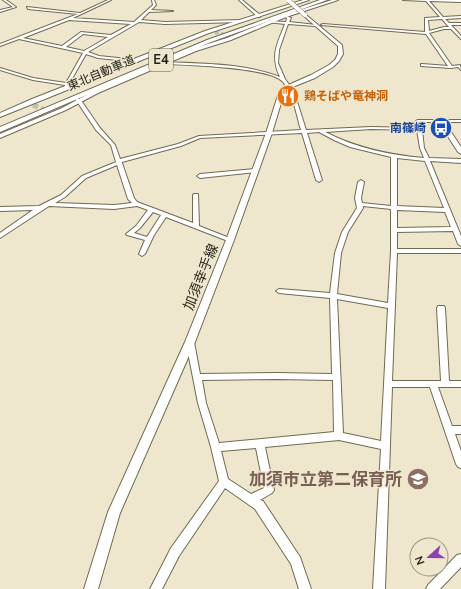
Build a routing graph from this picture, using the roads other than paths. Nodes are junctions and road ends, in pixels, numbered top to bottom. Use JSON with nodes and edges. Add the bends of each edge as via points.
{"nodes":[{"id":1,"x":4,"y":0,"type":"edge"},
{"id":2,"x":110,"y":0,"type":"edge"},
{"id":3,"x":153,"y":0,"type":"edge"},
{"id":4,"x":240,"y":0,"type":"edge"},
{"id":5,"x":288,"y":0,"type":"edge"},
{"id":6,"x":307,"y":0,"type":"edge"},
{"id":7,"x":314,"y":0,"type":"edge"},
{"id":8,"x":325,"y":0,"type":"edge"},
{"id":9,"x":336,"y":0,"type":"edge"},
{"id":10,"x":404,"y":0,"type":"edge"},
{"id":11,"x":427,"y":1,"type":"junction"},
{"id":12,"x":444,"y":1,"type":"edge"},
{"id":13,"x":461,"y":1,"type":"edge"},
{"id":14,"x":298,"y":2,"type":"edge"},
{"id":15,"x":28,"y":8,"type":"dead end"},
{"id":16,"x":45,"y":10,"type":"junction"},
{"id":17,"x":0,"y":11,"type":"edge"},
{"id":18,"x":149,"y":11,"type":"junction"},
{"id":19,"x":171,"y":11,"type":"dead end"},
{"id":20,"x":39,"y":14,"type":"dead end"},
{"id":21,"x":80,"y":14,"type":"junction"},
{"id":22,"x":259,"y":16,"type":"junction"},
{"id":23,"x":285,"y":16,"type":"junction"},
{"id":24,"x":442,"y":17,"type":"junction"},
{"id":25,"x":461,"y":17,"type":"edge"},
{"id":26,"x":69,"y":19,"type":"junction"},
{"id":27,"x":242,"y":21,"type":"junction"},
{"id":28,"x":136,"y":22,"type":"junction"},
{"id":29,"x":267,"y":23,"type":"junction"},
{"id":30,"x":287,"y":23,"type":"junction"},
{"id":31,"x":448,"y":24,"type":"junction"},
{"id":32,"x":461,"y":24,"type":"edge"},
{"id":33,"x":315,"y":25,"type":"tunnel mouth"},
{"id":34,"x":323,"y":25,"type":"tunnel mouth"},
{"id":35,"x":452,"y":28,"type":"junction"},
{"id":36,"x":427,"y":33,"type":"junction"},
{"id":37,"x":456,"y":33,"type":"junction"},
{"id":38,"x":461,"y":33,"type":"edge"},
{"id":39,"x":110,"y":36,"type":"junction"},
{"id":40,"x":20,"y":38,"type":"junction"},
{"id":41,"x":461,"y":38,"type":"edge"},
{"id":42,"x":186,"y":41,"type":"junction"},
{"id":43,"x":0,"y":45,"type":"edge"},
{"id":44,"x":63,"y":47,"type":"junction"},
{"id":45,"x":194,"y":50,"type":"junction"},
{"id":46,"x":85,"y":52,"type":"junction"},
{"id":47,"x":137,"y":61,"type":"junction"},
{"id":48,"x":165,"y":62,"type":"junction"},
{"id":49,"x":422,"y":65,"type":"dead end"},
{"id":50,"x":451,"y":67,"type":"junction"},
{"id":51,"x":0,"y":69,"type":"edge"},
{"id":52,"x":461,"y":69,"type":"edge"},
{"id":53,"x":285,"y":83,"type":"junction"},
{"id":54,"x":67,"y":86,"type":"junction"},
{"id":55,"x":79,"y":101,"type":"junction"},
{"id":56,"x":0,"y":117,"type":"edge"},
{"id":57,"x":441,"y":121,"type":"junction"},
{"id":58,"x":461,"y":121,"type":"edge"},
{"id":59,"x":0,"y":123,"type":"edge"},
{"id":60,"x":0,"y":130,"type":"edge"},
{"id":61,"x":421,"y":130,"type":"junction"},
{"id":62,"x":320,"y":131,"type":"junction"},
{"id":63,"x":304,"y":132,"type":"junction"},
{"id":64,"x":269,"y":133,"type":"junction"},
{"id":65,"x":0,"y":136,"type":"edge"},
{"id":66,"x":461,"y":152,"type":"edge"},
{"id":67,"x":394,"y":156,"type":"junction"},
{"id":68,"x":119,"y":161,"type":"junction"},
{"id":69,"x":428,"y":161,"type":"junction"},
{"id":70,"x":461,"y":161,"type":"edge"},
{"id":71,"x":255,"y":171,"type":"junction"},
{"id":72,"x":200,"y":176,"type":"dead end"},
{"id":73,"x":319,"y":180,"type":"dead end"},
{"id":74,"x":361,"y":182,"type":"dead end"},
{"id":75,"x":196,"y":195,"type":"dead end"},
{"id":76,"x":49,"y":204,"type":"junction"},
{"id":77,"x":137,"y":204,"type":"junction"},
{"id":78,"x":359,"y":204,"type":"junction"},
{"id":79,"x":40,"y":208,"type":"junction"},
{"id":80,"x":395,"y":208,"type":"junction"},
{"id":81,"x":0,"y":209,"type":"edge"},
{"id":82,"x":151,"y":210,"type":"junction"},
{"id":83,"x":448,"y":210,"type":"junction"},
{"id":84,"x":164,"y":215,"type":"junction"},
{"id":85,"x":196,"y":227,"type":"junction"},
{"id":86,"x":455,"y":229,"type":"junction"},
{"id":87,"x":395,"y":230,"type":"junction"},
{"id":88,"x":0,"y":236,"type":"edge"},
{"id":89,"x":149,"y":239,"type":"junction"},
{"id":90,"x":230,"y":240,"type":"junction"},
{"id":91,"x":461,"y":244,"type":"edge"},
{"id":92,"x":394,"y":251,"type":"junction"},
{"id":93,"x":461,"y":251,"type":"edge"},
{"id":94,"x":142,"y":254,"type":"dead end"},
{"id":95,"x":278,"y":291,"type":"dead end"},
{"id":96,"x":334,"y":296,"type":"junction"},
{"id":97,"x":392,"y":306,"type":"junction"},
{"id":98,"x":441,"y":308,"type":"dead end"},
{"id":99,"x":190,"y":342,"type":"junction"},
{"id":100,"x":196,"y":377,"type":"junction"},
{"id":101,"x":337,"y":377,"type":"junction"},
{"id":102,"x":388,"y":384,"type":"junction"},
{"id":103,"x":433,"y":384,"type":"junction"},
{"id":104,"x":445,"y":384,"type":"junction"},
{"id":105,"x":461,"y":384,"type":"edge"},
{"id":106,"x":449,"y":430,"type":"junction"},
{"id":107,"x":461,"y":430,"type":"edge"},
{"id":108,"x":339,"y":436,"type":"junction"},
{"id":109,"x":260,"y":442,"type":"junction"},
{"id":110,"x":384,"y":446,"type":"junction"},
{"id":111,"x":216,"y":447,"type":"junction"},
{"id":112,"x":461,"y":464,"type":"edge"},
{"id":113,"x":224,"y":482,"type":"junction"},
{"id":114,"x":250,"y":500,"type":"junction"},
{"id":115,"x":461,"y":559,"type":"edge"},
{"id":116,"x":91,"y":589,"type":"edge"},
{"id":117,"x":156,"y":589,"type":"edge"},
{"id":118,"x":306,"y":589,"type":"edge"},
{"id":119,"x":379,"y":589,"type":"edge"},
{"id":120,"x":432,"y":589,"type":"edge"}],
"edges":[{"from":1,"to":17,"type":"street","via":[[15,7]]},
{"from":2,"to":21,"type":"street"},
{"from":3,"to":18,"type":"street","via":[[155,5]]},
{"from":4,"to":22,"type":"street"},
{"from":5,"to":53,"type":"street","bridge":true,"via":[[335,41],[342,52],[340,59],[327,70]]},
{"from":6,"to":14,"type":"street"},
{"from":7,"to":59,"type":"highway","name":"東北自動車道","number":"E4","via":[[157,56]]},
{"from":8,"to":60,"type":"highway","name":"東北自動車道","number":"E4","via":[[188,49]]},
{"from":9,"to":23,"type":"street"},
{"from":10,"to":11,"type":"street"},
{"from":11,"to":12,"type":"street"},
{"from":11,"to":24,"type":"street"},
{"from":12,"to":13,"type":"street"},
{"from":14,"to":22,"type":"street"},
{"from":15,"to":16,"type":"street"},
{"from":16,"to":20,"type":"street"},
{"from":16,"to":21,"type":"street"},
{"from":18,"to":19,"type":"street"},
{"from":18,"to":28,"type":"street"},
{"from":21,"to":26,"type":"street"},
{"from":22,"to":27,"type":"street"},
{"from":23,"to":29,"type":"street"},
{"from":23,"to":30,"type":"street","via":[[289,18]]},
{"from":24,"to":25,"type":"street"},
{"from":24,"to":31,"type":"street"},
{"from":24,"to":36,"type":"street","via":[[426,19]]},
{"from":26,"to":28,"type":"street"},
{"from":26,"to":40,"type":"street"},
{"from":27,"to":28,"type":"street"},
{"from":27,"to":42,"type":"street"},
{"from":27,"to":42,"type":"street"},
{"from":28,"to":39,"type":"street"},
{"from":29,"to":30,"type":"street"},
{"from":29,"to":45,"type":"street"},
{"from":29,"to":45,"type":"street"},
{"from":30,"to":33,"type":"street"},
{"from":30,"to":53,"type":"street","via":[[276,53]]},
{"from":31,"to":32,"type":"street"},
{"from":31,"to":35,"type":"street"},
{"from":34,"to":36,"type":"street"},
{"from":35,"to":36,"type":"street"},
{"from":35,"to":37,"type":"street"},
{"from":36,"to":50,"type":"street"},
{"from":37,"to":38,"type":"street"},
{"from":37,"to":41,"type":"street"},
{"from":39,"to":44,"type":"street","via":[[82,33]]},
{"from":39,"to":46,"type":"street"},
{"from":40,"to":43,"type":"street"},
{"from":40,"to":44,"type":"street"},
{"from":42,"to":47,"type":"street"},
{"from":44,"to":46,"type":"street"},
{"from":45,"to":48,"type":"street"},
{"from":46,"to":47,"type":"street","via":[[98,57]]},
{"from":46,"to":54,"type":"street"},
{"from":47,"to":54,"type":"street"},
{"from":48,"to":53,"type":"street","via":[[264,72]]},
{"from":48,"to":55,"type":"street"},
{"from":49,"to":50,"type":"street"},
{"from":50,"to":52,"type":"street","via":[[459,66]]},
{"from":51,"to":54,"type":"street"},
{"from":53,"to":63,"type":"street","via":[[292,92]]},
{"from":53,"to":64,"type":"street","name":"加須幸手線"},
{"from":54,"to":56,"type":"street"},
{"from":54,"to":56,"type":"street","via":[[32,105]]},
{"from":55,"to":65,"type":"street"},
{"from":55,"to":65,"type":"street","via":[[49,112]]},
{"from":55,"to":68,"type":"street","via":[[98,129],[113,145]]},
{"from":57,"to":58,"type":"street"},
{"from":57,"to":61,"type":"street","via":[[418,121]]},
{"from":57,"to":66,"type":"street"},
{"from":61,"to":62,"type":"street","via":[[371,128]]},
{"from":61,"to":69,"type":"street","via":[[422,148]]},
{"from":62,"to":63,"type":"street"},
{"from":62,"to":67,"type":"street","via":[[341,142]]},
{"from":63,"to":64,"type":"street"},
{"from":63,"to":73,"type":"street"},
{"from":64,"to":68,"type":"street","via":[[199,137],[172,148],[134,155]]},
{"from":64,"to":71,"type":"street","name":"加須幸手線"},
{"from":67,"to":69,"type":"street"},
{"from":67,"to":80,"type":"street"},
{"from":68,"to":76,"type":"street","via":[[84,177],[63,196]]},
{"from":68,"to":77,"type":"street","via":[[131,199]]},
{"from":69,"to":70,"type":"street"},
{"from":69,"to":83,"type":"street"},
{"from":71,"to":72,"type":"street"},
{"from":71,"to":90,"type":"street","name":"加須幸手線"},
{"from":74,"to":78,"type":"street"},
{"from":75,"to":85,"type":"street"},
{"from":76,"to":77,"type":"street","via":[[114,207]]},
{"from":76,"to":79,"type":"street"},
{"from":77,"to":82,"type":"street"},
{"from":78,"to":80,"type":"street"},
{"from":78,"to":96,"type":"street","via":[[360,208],[345,232],[338,253]]},
{"from":79,"to":81,"type":"street"},
{"from":79,"to":88,"type":"street"},
{"from":80,"to":83,"type":"street"},
{"from":80,"to":87,"type":"street"},
{"from":82,"to":84,"type":"street"},
{"from":82,"to":89,"type":"street","via":[[129,234]]},
{"from":83,"to":86,"type":"street"},
{"from":84,"to":85,"type":"street"},
{"from":84,"to":89,"type":"street"},
{"from":85,"to":90,"type":"street"},
{"from":86,"to":87,"type":"street"},
{"from":86,"to":91,"type":"street"},
{"from":87,"to":92,"type":"street"},
{"from":89,"to":94,"type":"street"},
{"from":90,"to":99,"type":"street","name":"加須幸手線"},
{"from":92,"to":93,"type":"street"},
{"from":92,"to":97,"type":"street"},
{"from":95,"to":96,"type":"street"},
{"from":96,"to":97,"type":"street"},
{"from":96,"to":101,"type":"street"},
{"from":97,"to":102,"type":"street"},
{"from":98,"to":104,"type":"street"},
{"from":99,"to":100,"type":"street"},
{"from":99,"to":116,"type":"street","name":"加須幸手線","via":[[114,512]]},
{"from":100,"to":101,"type":"street"},
{"from":100,"to":111,"type":"street"},
{"from":101,"to":108,"type":"street"},
{"from":102,"to":103,"type":"street"},
{"from":102,"to":110,"type":"street"},
{"from":103,"to":104,"type":"street"},
{"from":103,"to":106,"type":"street"},
{"from":104,"to":105,"type":"street"},
{"from":106,"to":107,"type":"street"},
{"from":106,"to":112,"type":"street"},
{"from":108,"to":109,"type":"street"},
{"from":108,"to":110,"type":"street"},
{"from":109,"to":111,"type":"street"},
{"from":109,"to":114,"type":"street","via":[[270,490]]},
{"from":110,"to":119,"type":"street"},
{"from":111,"to":113,"type":"street"},
{"from":113,"to":114,"type":"street"},
{"from":113,"to":117,"type":"street","via":[[175,552]]},
{"from":114,"to":118,"type":"street","via":[[259,505],[296,561]]},
{"from":115,"to":120,"type":"street"}]}
